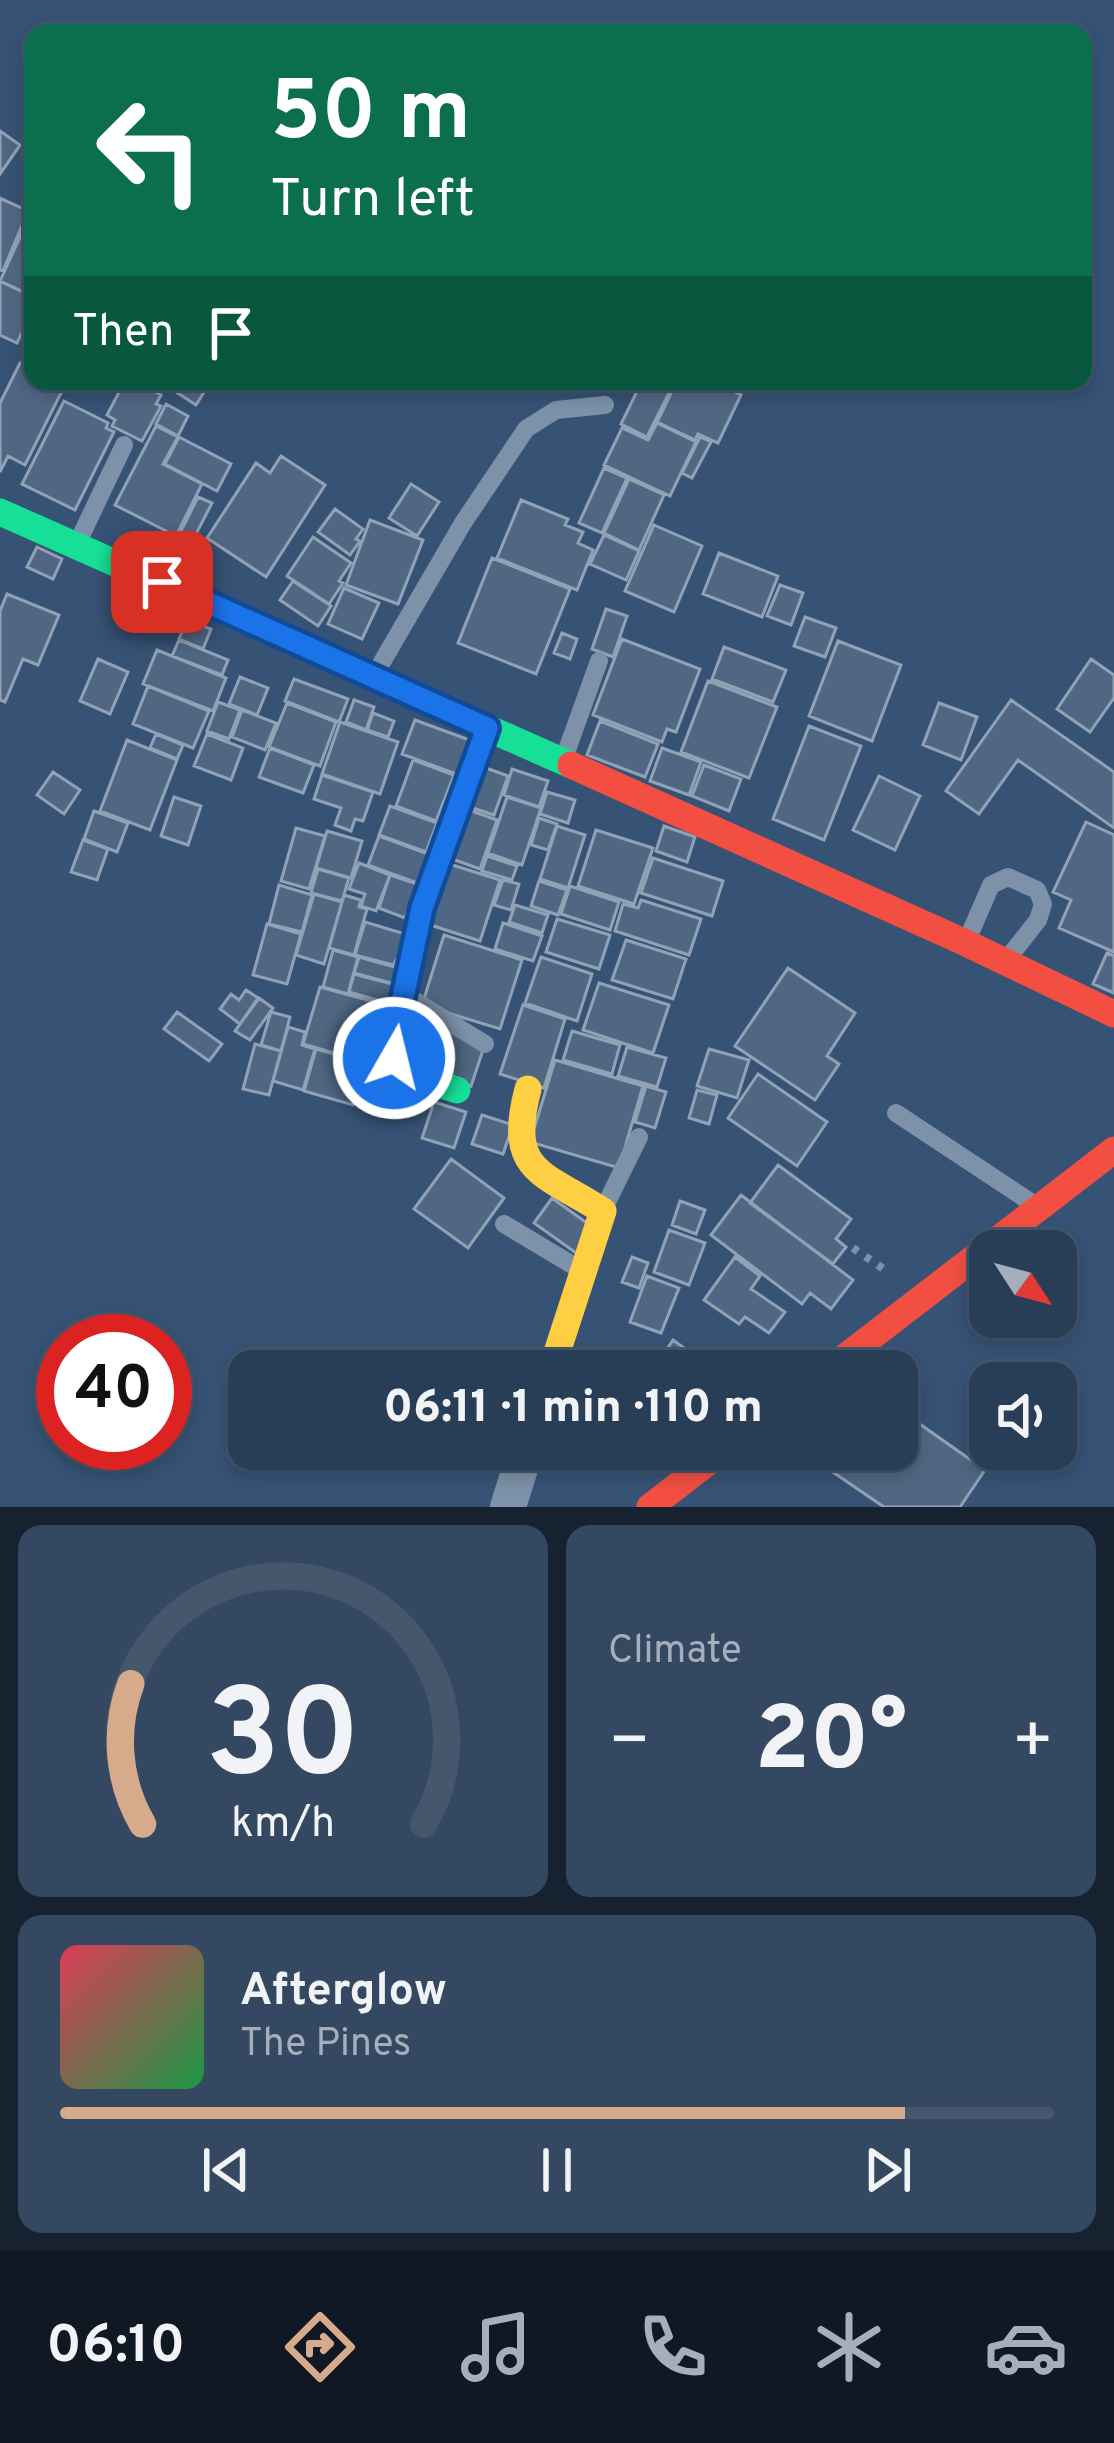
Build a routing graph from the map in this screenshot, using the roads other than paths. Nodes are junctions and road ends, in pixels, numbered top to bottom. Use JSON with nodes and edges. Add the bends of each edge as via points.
{"nodes":[{"id":1,"x":605,"y":404,"type":"dead end"},
{"id":2,"x":124,"y":445,"type":"dead end"},
{"id":3,"x":0,"y":512,"type":"edge"},
{"id":4,"x":77,"y":545,"type":"junction"},
{"id":5,"x":599,"y":661,"type":"dead end"},
{"id":6,"x":374,"y":676,"type":"junction"},
{"id":7,"x":487,"y":728,"type":"junction"},
{"id":8,"x":563,"y":762,"type":"junction"},
{"id":9,"x":966,"y":943,"type":"junction"},
{"id":10,"x":1005,"y":962,"type":"junction"},
{"id":11,"x":403,"y":994,"type":"junction"},
{"id":12,"x":1114,"y":1013,"type":"edge"},
{"id":13,"x":485,"y":1043,"type":"dead end"},
{"id":14,"x":528,"y":1089,"type":"dead end"},
{"id":15,"x":457,"y":1090,"type":"dead end"},
{"id":16,"x":896,"y":1113,"type":"dead end"},
{"id":17,"x":639,"y":1137,"type":"dead end"},
{"id":18,"x":1114,"y":1150,"type":"edge"},
{"id":19,"x":1039,"y":1208,"type":"junction"},
{"id":20,"x":603,"y":1211,"type":"junction"},
{"id":21,"x":504,"y":1224,"type":"dead end"},
{"id":22,"x":584,"y":1272,"type":"junction"},
{"id":23,"x":558,"y":1350,"type":"edge"},
{"id":24,"x":854,"y":1350,"type":"edge"},
{"id":25,"x":519,"y":1470,"type":"edge"},
{"id":26,"x":698,"y":1470,"type":"edge"},
{"id":27,"x":508,"y":1507,"type":"edge"},
{"id":28,"x":650,"y":1507,"type":"edge"}],
"edges":[{"from":1,"to":6,"type":"lane","via":[[556,410],[526,429]]},
{"from":2,"to":4,"type":"lane"},
{"from":3,"to":4,"type":"street"},
{"from":4,"to":6,"type":"street"},
{"from":5,"to":8,"type":"lane"},
{"from":6,"to":7,"type":"street"},
{"from":7,"to":8,"type":"street"},
{"from":7,"to":11,"type":"street","via":[[422,908]]},
{"from":8,"to":9,"type":"street"},
{"from":9,"to":10,"type":"street"},
{"from":9,"to":10,"type":"lane","via":[[991,885],[1008,878],[1037,890],[1038,920]]},
{"from":10,"to":12,"type":"street"},
{"from":11,"to":13,"type":"lane"},
{"from":11,"to":15,"type":"street","via":[[394,1058],[413,1075]]},
{"from":14,"to":20,"type":"street","via":[[520,1139],[529,1163]]},
{"from":16,"to":19,"type":"lane"},
{"from":17,"to":20,"type":"lane"},
{"from":18,"to":19,"type":"street"},
{"from":19,"to":24,"type":"street"},
{"from":20,"to":22,"type":"street"},
{"from":21,"to":22,"type":"lane"},
{"from":22,"to":23,"type":"street"},
{"from":25,"to":27,"type":"street"},
{"from":26,"to":28,"type":"street"}]}
